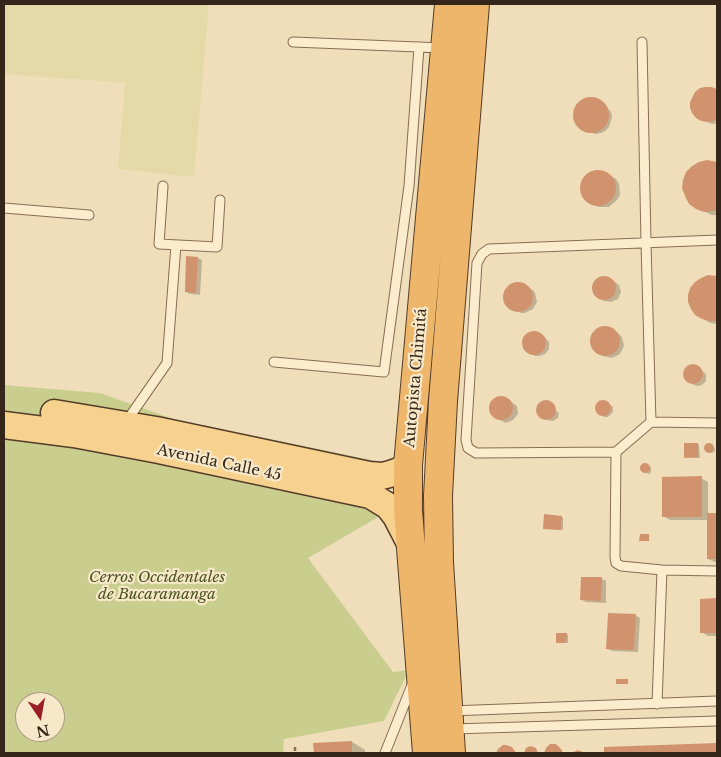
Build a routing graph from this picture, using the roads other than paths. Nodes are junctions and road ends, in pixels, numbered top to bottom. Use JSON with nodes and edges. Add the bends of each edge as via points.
{"nodes":[{"id":1,"x":449,"y":4,"type":"edge"},
{"id":2,"x":475,"y":4,"type":"edge"},
{"id":3,"x":293,"y":42,"type":"dead end"},
{"id":4,"x":642,"y":42,"type":"dead end"},
{"id":5,"x":419,"y":47,"type":"junction"},
{"id":6,"x":446,"y":48,"type":"junction"},
{"id":7,"x":163,"y":186,"type":"dead end"},
{"id":8,"x":220,"y":200,"type":"dead end"},
{"id":9,"x":4,"y":208,"type":"edge"},
{"id":10,"x":89,"y":215,"type":"dead end"},
{"id":11,"x":717,"y":240,"type":"edge"},
{"id":12,"x":646,"y":243,"type":"junction"},
{"id":13,"x":176,"y":245,"type":"junction"},
{"id":14,"x":274,"y":362,"type":"dead end"},
{"id":15,"x":4,"y":408,"type":"edge"},
{"id":16,"x":651,"y":422,"type":"junction"},
{"id":17,"x":717,"y":423,"type":"edge"},
{"id":18,"x":125,"y":424,"type":"junction"},
{"id":19,"x":4,"y":425,"type":"edge"},
{"id":20,"x":616,"y":452,"type":"junction"},
{"id":21,"x":408,"y":465,"type":"junction"},
{"id":22,"x":410,"y":543,"type":"junction"},
{"id":23,"x":662,"y":570,"type":"junction"},
{"id":24,"x":717,"y":571,"type":"edge"},
{"id":25,"x":420,"y":664,"type":"junction"},
{"id":26,"x":717,"y":701,"type":"edge"},
{"id":27,"x":657,"y":704,"type":"junction"},
{"id":28,"x":717,"y":721,"type":"edge"},
{"id":29,"x":450,"y":731,"type":"edge"},
{"id":30,"x":385,"y":753,"type":"edge"},
{"id":31,"x":427,"y":753,"type":"edge"}],
"edges":[{"from":1,"to":6,"type":"highway","name":"Autopista Chimitá"},
{"from":2,"to":29,"type":"highway","name":"Autopista Chimitá","via":[[440,455],[439,562]]},
{"from":3,"to":5,"type":"lane"},
{"from":4,"to":12,"type":"lane"},
{"from":5,"to":6,"type":"lane"},
{"from":5,"to":14,"type":"lane","via":[[409,186],[384,372]]},
{"from":6,"to":21,"type":"highway","name":"Autopista Chimitá"},
{"from":7,"to":13,"type":"lane","via":[[159,244]]},
{"from":8,"to":13,"type":"lane","via":[[217,247]]},
{"from":9,"to":10,"type":"lane"},
{"from":11,"to":12,"type":"lane"},
{"from":12,"to":16,"type":"lane"},
{"from":12,"to":20,"type":"lane","via":[[489,249],[477,263],[468,448],[476,453]]},
{"from":13,"to":18,"type":"lane","via":[[167,363]]},
{"from":15,"to":18,"type":"main road","name":"Avenida Calle 45"},
{"from":16,"to":17,"type":"lane"},
{"from":16,"to":20,"type":"lane"},
{"from":18,"to":21,"type":"main road","name":"Avenida Calle 45","via":[[369,475],[390,474]]},
{"from":19,"to":22,"type":"main road","name":"Avenida Calle 45","via":[[160,450],[370,496],[388,506]]},
{"from":20,"to":23,"type":"lane","via":[[616,563]]},
{"from":21,"to":22,"type":"highway","name":"Autopista Chimitá"},
{"from":22,"to":25,"type":"highway","name":"Autopista Chimitá"},
{"from":23,"to":24,"type":"lane"},
{"from":23,"to":27,"type":"lane"},
{"from":25,"to":30,"type":"lane"},
{"from":25,"to":31,"type":"highway","name":"Autopista Chimitá"},
{"from":26,"to":27,"type":"lane"},
{"from":27,"to":29,"type":"lane"},
{"from":28,"to":29,"type":"lane"}]}
